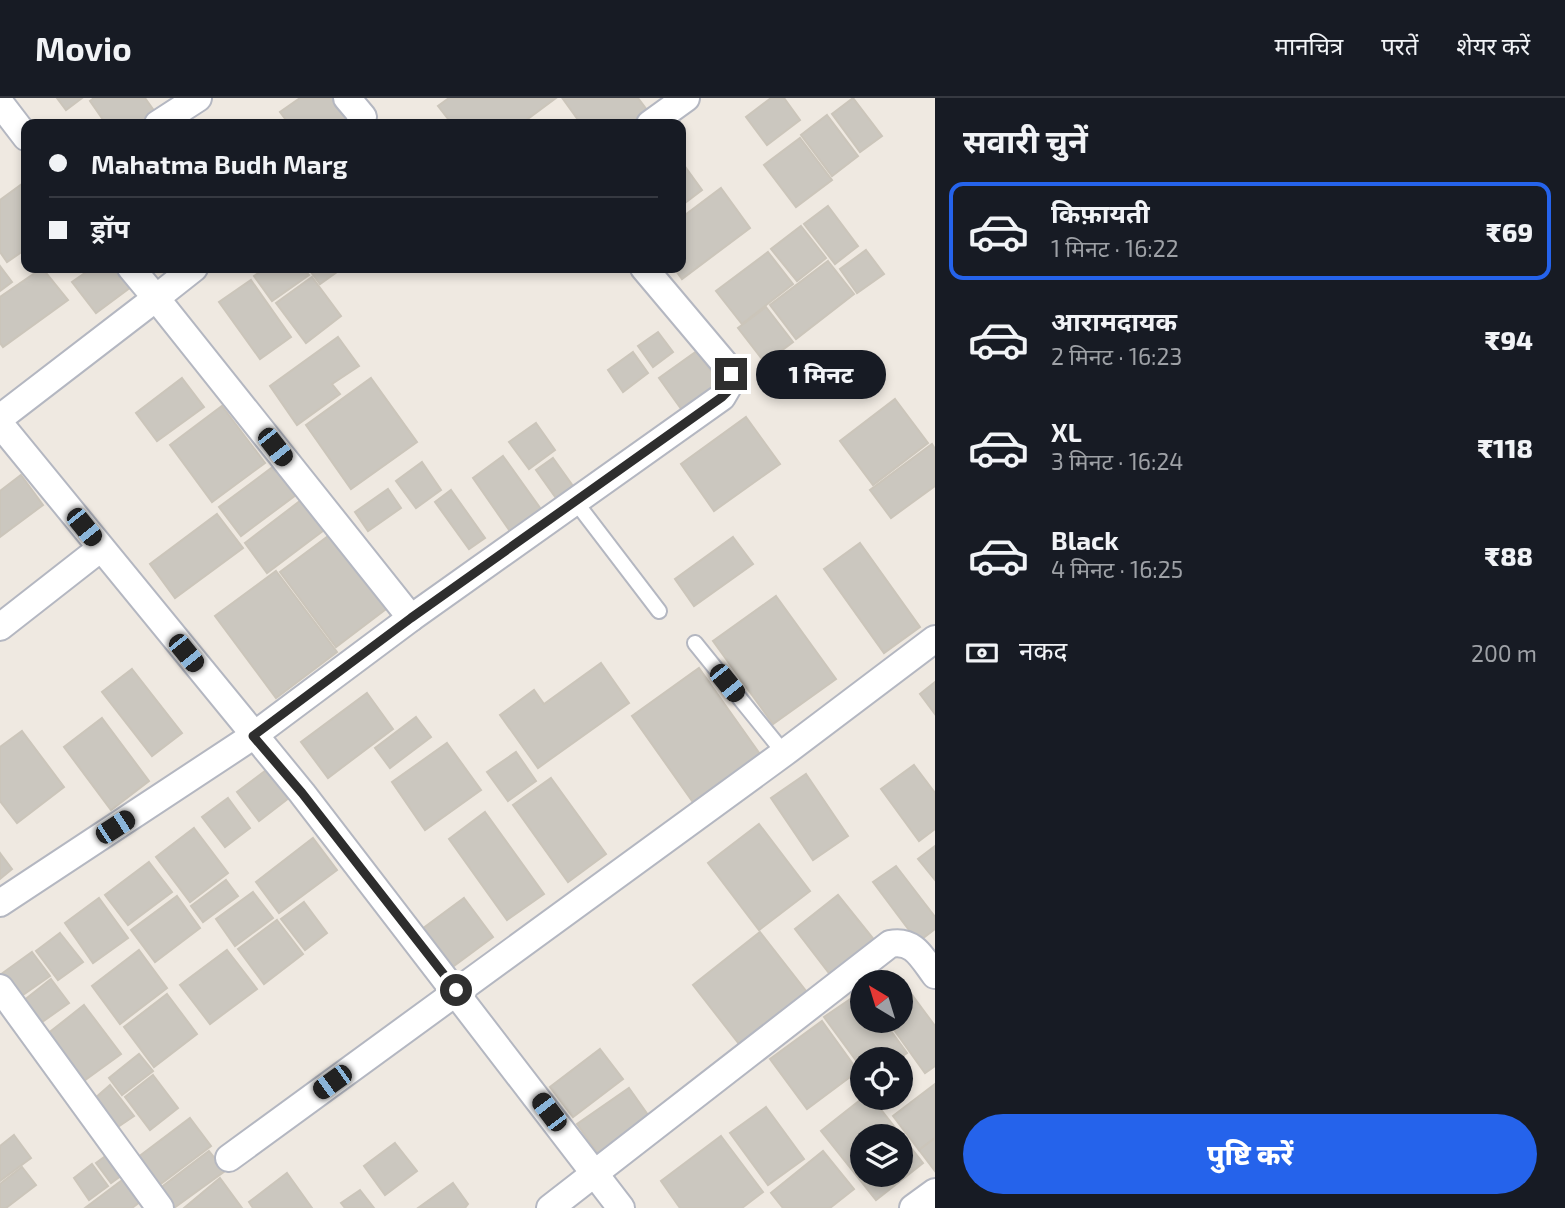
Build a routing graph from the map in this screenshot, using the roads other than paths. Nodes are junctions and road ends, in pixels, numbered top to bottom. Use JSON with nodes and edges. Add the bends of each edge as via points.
{"nodes":[{"id":1,"x":198,"y":98,"type":"edge"},
{"id":2,"x":347,"y":98,"type":"edge"},
{"id":3,"x":0,"y":103,"type":"edge"},
{"id":4,"x":166,"y":119,"type":"edge"},
{"id":5,"x":362,"y":119,"type":"edge"},
{"id":6,"x":21,"y":130,"type":"edge"},
{"id":7,"x":135,"y":273,"type":"edge"},
{"id":8,"x":188,"y":273,"type":"edge"},
{"id":9,"x":648,"y":273,"type":"edge"},
{"id":10,"x":156,"y":298,"type":"junction"},
{"id":11,"x":0,"y":418,"type":"edge"},
{"id":12,"x":0,"y":424,"type":"edge"},
{"id":13,"x":575,"y":501,"type":"junction"},
{"id":14,"x":101,"y":548,"type":"junction"},
{"id":15,"x":659,"y":611,"type":"dead end"},
{"id":16,"x":411,"y":618,"type":"junction"},
{"id":17,"x":0,"y":627,"type":"edge"},
{"id":18,"x":935,"y":639,"type":"edge"},
{"id":19,"x":695,"y":643,"type":"dead end"},
{"id":20,"x":253,"y":736,"type":"junction"},
{"id":21,"x":784,"y":753,"type":"junction"},
{"id":22,"x":0,"y":903,"type":"edge"},
{"id":23,"x":935,"y":975,"type":"edge"},
{"id":24,"x":0,"y":988,"type":"edge"},
{"id":25,"x":456,"y":990,"type":"junction"},
{"id":26,"x":229,"y":1158,"type":"dead end"},
{"id":27,"x":595,"y":1173,"type":"junction"},
{"id":28,"x":935,"y":1192,"type":"edge"},
{"id":29,"x":160,"y":1208,"type":"edge"},
{"id":30,"x":550,"y":1208,"type":"edge"},
{"id":31,"x":621,"y":1208,"type":"edge"},
{"id":32,"x":913,"y":1208,"type":"edge"}],
"edges":[{"from":1,"to":4,"type":"street"},
{"from":2,"to":5,"type":"street"},
{"from":3,"to":6,"type":"street"},
{"from":7,"to":10,"type":"street"},
{"from":8,"to":10,"type":"street"},
{"from":9,"to":13,"type":"street","via":[[724,363],[732,383],[722,397]]},
{"from":10,"to":11,"type":"street"},
{"from":10,"to":16,"type":"street"},
{"from":12,"to":14,"type":"street"},
{"from":13,"to":15,"type":"lane"},
{"from":13,"to":16,"type":"street"},
{"from":14,"to":17,"type":"street"},
{"from":14,"to":20,"type":"street"},
{"from":16,"to":20,"type":"street"},
{"from":18,"to":21,"type":"street"},
{"from":19,"to":21,"type":"lane"},
{"from":20,"to":22,"type":"street"},
{"from":20,"to":25,"type":"street"},
{"from":21,"to":25,"type":"street"},
{"from":23,"to":27,"type":"street","via":[[915,948],[900,942],[890,944]]},
{"from":24,"to":29,"type":"street"},
{"from":25,"to":26,"type":"street"},
{"from":25,"to":27,"type":"street"},
{"from":27,"to":30,"type":"street"},
{"from":27,"to":31,"type":"street"},
{"from":28,"to":32,"type":"street"}]}
